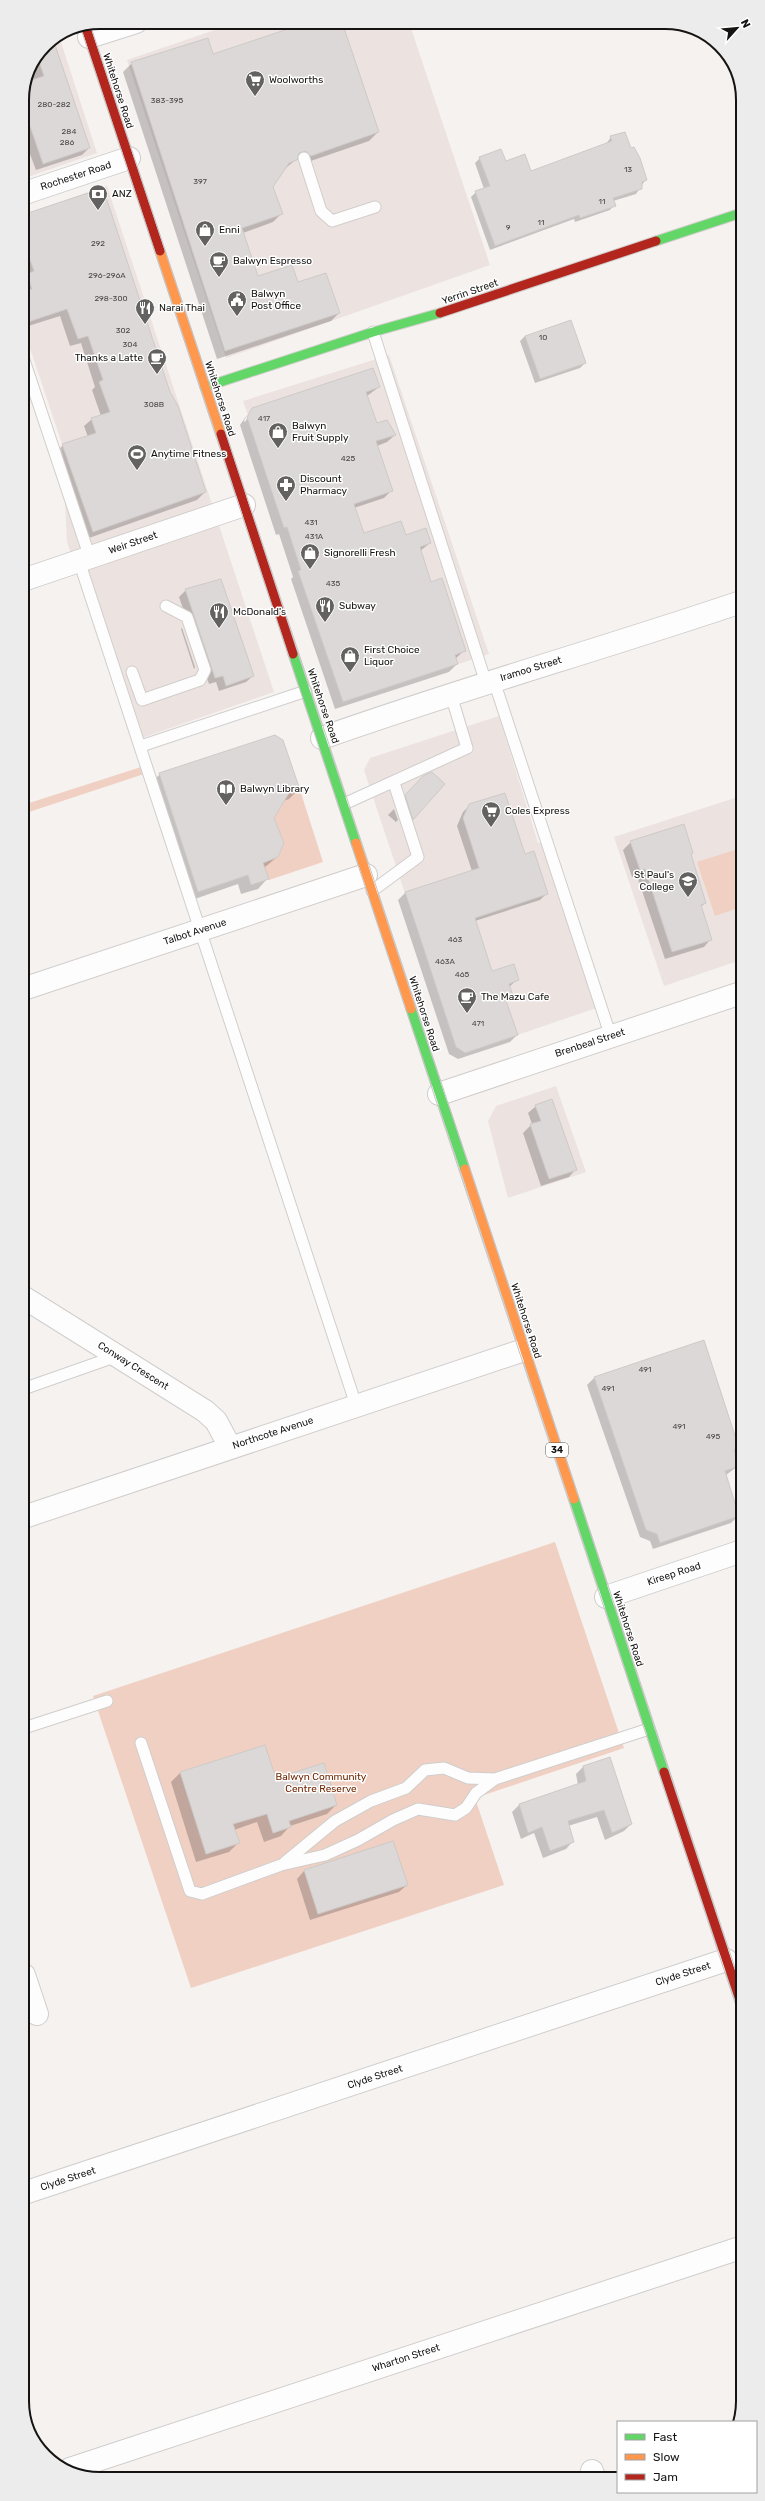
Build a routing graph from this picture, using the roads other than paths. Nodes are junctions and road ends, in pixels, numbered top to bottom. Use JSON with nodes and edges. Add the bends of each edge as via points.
{"nodes":[{"id":1,"x":98,"y":29,"type":"edge"},
{"id":2,"x":87,"y":31,"type":"edge"},
{"id":3,"x":129,"y":158,"type":"junction"},
{"id":4,"x":304,"y":158,"type":"dead end"},
{"id":5,"x":29,"y":192,"type":"edge"},
{"id":6,"x":375,"y":207,"type":"dead end"},
{"id":7,"x":736,"y":215,"type":"edge"},
{"id":8,"x":373,"y":332,"type":"junction"},
{"id":9,"x":29,"y":377,"type":"edge"},
{"id":10,"x":205,"y":387,"type":"junction"},
{"id":11,"x":244,"y":505,"type":"junction"},
{"id":12,"x":84,"y":560,"type":"junction"},
{"id":13,"x":29,"y":578,"type":"edge"},
{"id":14,"x":736,"y":604,"type":"edge"},
{"id":15,"x":166,"y":606,"type":"dead end"},
{"id":16,"x":132,"y":672,"type":"dead end"},
{"id":17,"x":490,"y":682,"type":"junction"},
{"id":18,"x":306,"y":691,"type":"junction"},
{"id":19,"x":451,"y":695,"type":"junction"},
{"id":20,"x":322,"y":738,"type":"junction"},
{"id":21,"x":141,"y":746,"type":"junction"},
{"id":22,"x":394,"y":783,"type":"junction"},
{"id":23,"x":344,"y":804,"type":"junction"},
{"id":24,"x":369,"y":883,"type":"junction"},
{"id":25,"x":200,"y":930,"type":"junction"},
{"id":26,"x":29,"y":987,"type":"edge"},
{"id":27,"x":736,"y":995,"type":"edge"},
{"id":28,"x":611,"y":1037,"type":"junction"},
{"id":29,"x":439,"y":1094,"type":"junction"},
{"id":30,"x":29,"y":1301,"type":"edge"},
{"id":31,"x":524,"y":1350,"type":"junction"},
{"id":32,"x":117,"y":1356,"type":"junction"},
{"id":33,"x":29,"y":1387,"type":"edge"},
{"id":34,"x":356,"y":1405,"type":"junction"},
{"id":35,"x":230,"y":1447,"type":"junction"},
{"id":36,"x":29,"y":1515,"type":"edge"},
{"id":37,"x":736,"y":1553,"type":"edge"},
{"id":38,"x":606,"y":1597,"type":"junction"},
{"id":39,"x":107,"y":1700,"type":"dead end"},
{"id":40,"x":29,"y":1726,"type":"edge"},
{"id":41,"x":650,"y":1729,"type":"junction"},
{"id":42,"x":141,"y":1743,"type":"dead end"},
{"id":43,"x":495,"y":1779,"type":"junction"},
{"id":44,"x":281,"y":1865,"type":"junction"},
{"id":45,"x":726,"y":1960,"type":"junction"},
{"id":46,"x":736,"y":1989,"type":"edge"},
{"id":47,"x":29,"y":1990,"type":"edge"},
{"id":48,"x":37,"y":2014,"type":"dead end"},
{"id":49,"x":29,"y":2191,"type":"edge"},
{"id":50,"x":736,"y":2249,"type":"edge"},
{"id":51,"x":73,"y":2467,"type":"edge"}],
"edges":[{"from":1,"to":2,"type":"street"},
{"from":2,"to":3,"type":"main road","name":"Whitehorse Road","number":"34"},
{"from":3,"to":5,"type":"street","name":"Rochester Road"},
{"from":3,"to":10,"type":"main road","name":"Whitehorse Road","number":"34"},
{"from":4,"to":6,"type":"lane","via":[[322,211],[332,221]]},
{"from":7,"to":8,"type":"main road","name":"Yerrin Street","via":[[414,322]]},
{"from":8,"to":10,"type":"main road","name":"Yerrin Street"},
{"from":8,"to":17,"type":"lane"},
{"from":9,"to":12,"type":"lane"},
{"from":10,"to":11,"type":"main road","name":"Whitehorse Road","number":"34"},
{"from":11,"to":12,"type":"street","name":"Weir Street"},
{"from":11,"to":18,"type":"main road","name":"Whitehorse Road","number":"34"},
{"from":12,"to":13,"type":"street","name":"Weir Street"},
{"from":12,"to":21,"type":"lane"},
{"from":14,"to":17,"type":"street","name":"Iramoo Street","via":[[591,652]]},
{"from":15,"to":16,"type":"lane","via":[[187,617],[205,670],[200,680],[142,700]]},
{"from":17,"to":19,"type":"street","name":"Iramoo Street"},
{"from":17,"to":28,"type":"lane"},
{"from":18,"to":20,"type":"main road","name":"Whitehorse Road","number":"34"},
{"from":18,"to":21,"type":"lane"},
{"from":19,"to":20,"type":"street","name":"Iramoo Street"},
{"from":19,"to":22,"type":"lane","via":[[467,748]]},
{"from":20,"to":23,"type":"main road","name":"Whitehorse Road","number":"34"},
{"from":21,"to":25,"type":"lane"},
{"from":22,"to":23,"type":"lane"},
{"from":22,"to":24,"type":"lane","via":[[418,857]]},
{"from":23,"to":24,"type":"main road","name":"Whitehorse Road","number":"34"},
{"from":24,"to":25,"type":"street","name":"Talbot Avenue"},
{"from":24,"to":29,"type":"main road","name":"Whitehorse Road","number":"34"},
{"from":25,"to":26,"type":"street","name":"Talbot Avenue"},
{"from":25,"to":34,"type":"lane"},
{"from":27,"to":28,"type":"street","name":"Brenbeal Street"},
{"from":28,"to":29,"type":"street","name":"Brenbeal Street"},
{"from":29,"to":31,"type":"main road","name":"Whitehorse Road","number":"34"},
{"from":30,"to":32,"type":"street","name":"Conway Crescent"},
{"from":31,"to":34,"type":"street","name":"Northcote Avenue"},
{"from":31,"to":38,"type":"main road","name":"Whitehorse Road","number":"34"},
{"from":32,"to":33,"type":"lane"},
{"from":32,"to":35,"type":"street","name":"Conway Crescent","via":[[205,1411],[216,1421]]},
{"from":34,"to":35,"type":"street","name":"Northcote Avenue"},
{"from":35,"to":36,"type":"street","name":"Northcote Avenue"},
{"from":37,"to":38,"type":"street","name":"Kireep Road"},
{"from":38,"to":41,"type":"main road","name":"Whitehorse Road","number":"34"},
{"from":39,"to":40,"type":"lane"},
{"from":41,"to":43,"type":"lane"},
{"from":41,"to":45,"type":"main road","name":"Whitehorse Road","number":"34"},
{"from":42,"to":44,"type":"lane","via":[[190,1891],[202,1894]]},
{"from":43,"to":44,"type":"lane","via":[[476,1793],[466,1808],[455,1815],[418,1809],[325,1855]]},
{"from":43,"to":44,"type":"lane","via":[[468,1778],[444,1768],[425,1770],[406,1788],[371,1801],[335,1821]]},
{"from":45,"to":46,"type":"main road","name":"Whitehorse Road","number":"34"},
{"from":45,"to":49,"type":"street","name":"Clyde Street"},
{"from":47,"to":48,"type":"street"},
{"from":50,"to":51,"type":"street","name":"Wharton Street"}]}
